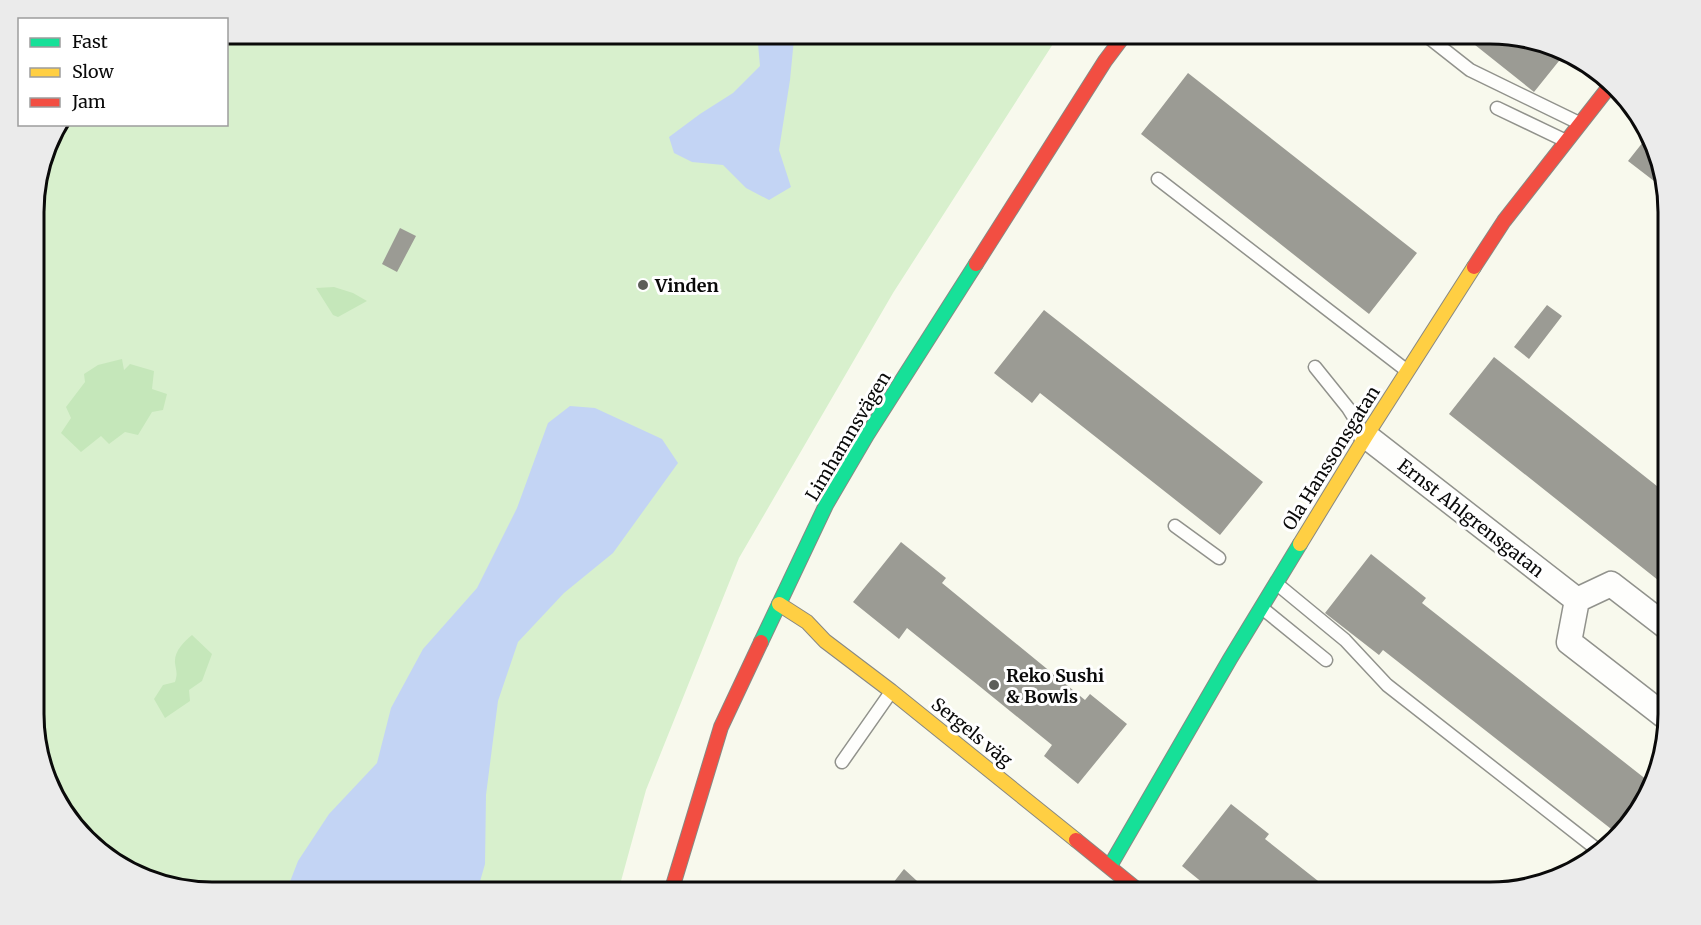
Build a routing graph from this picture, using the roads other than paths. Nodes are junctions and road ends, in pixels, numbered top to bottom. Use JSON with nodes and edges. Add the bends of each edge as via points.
{"nodes":[{"id":1,"x":1118,"y":44,"type":"edge"},
{"id":2,"x":1437,"y":44,"type":"edge"},
{"id":3,"x":1606,"y":91,"type":"edge"},
{"id":4,"x":1497,"y":108,"type":"dead end"},
{"id":5,"x":1580,"y":124,"type":"junction"},
{"id":6,"x":1567,"y":141,"type":"junction"},
{"id":7,"x":1158,"y":179,"type":"dead end"},
{"id":8,"x":1316,"y":367,"type":"dead end"},
{"id":9,"x":1407,"y":371,"type":"junction"},
{"id":10,"x":1366,"y":436,"type":"junction"},
{"id":11,"x":1175,"y":526,"type":"dead end"},
{"id":12,"x":1219,"y":558,"type":"dead end"},
{"id":13,"x":1276,"y":583,"type":"junction"},
{"id":14,"x":1577,"y":600,"type":"junction"},
{"id":15,"x":779,"y":604,"type":"junction"},
{"id":16,"x":1261,"y":607,"type":"junction"},
{"id":17,"x":1658,"y":620,"type":"edge"},
{"id":18,"x":1326,"y":660,"type":"dead end"},
{"id":19,"x":891,"y":691,"type":"junction"},
{"id":20,"x":1658,"y":711,"type":"edge"},
{"id":21,"x":842,"y":762,"type":"dead end"},
{"id":22,"x":1592,"y":846,"type":"edge"},
{"id":23,"x":1110,"y":866,"type":"junction"},
{"id":24,"x":1128,"y":881,"type":"edge"},
{"id":25,"x":674,"y":882,"type":"edge"}],
"edges":[{"from":1,"to":15,"type":"street","name":"Limhamnsvägen","via":[[867,435],[826,505]]},
{"from":2,"to":5,"type":"lane","via":[[1470,70]]},
{"from":3,"to":5,"type":"street","name":"Ola Hanssonsgatan"},
{"from":4,"to":6,"type":"lane"},
{"from":5,"to":6,"type":"street","name":"Ola Hanssonsgatan"},
{"from":6,"to":9,"type":"street","name":"Ola Hanssonsgatan","via":[[1504,222]]},
{"from":7,"to":9,"type":"lane"},
{"from":8,"to":10,"type":"lane"},
{"from":9,"to":10,"type":"street","name":"Ola Hanssonsgatan"},
{"from":10,"to":13,"type":"street","name":"Ola Hanssonsgatan"},
{"from":10,"to":14,"type":"street","name":"Ernst Ahlgrensgatan"},
{"from":11,"to":12,"type":"lane"},
{"from":13,"to":16,"type":"street","name":"Ola Hanssonsgatan"},
{"from":13,"to":22,"type":"lane","via":[[1345,640],[1387,685]]},
{"from":14,"to":17,"type":"street","via":[[1611,584]]},
{"from":14,"to":20,"type":"street","via":[[1569,642]]},
{"from":15,"to":19,"type":"street","name":"Sergels väg"},
{"from":15,"to":25,"type":"street","name":"Limhamnsvägen","via":[[721,727]]},
{"from":16,"to":18,"type":"lane"},
{"from":16,"to":23,"type":"street","name":"Ola Hanssonsgatan"},
{"from":19,"to":21,"type":"lane"},
{"from":19,"to":23,"type":"street","name":"Sergels väg"},
{"from":23,"to":24,"type":"street","name":"Sergels väg"}]}
